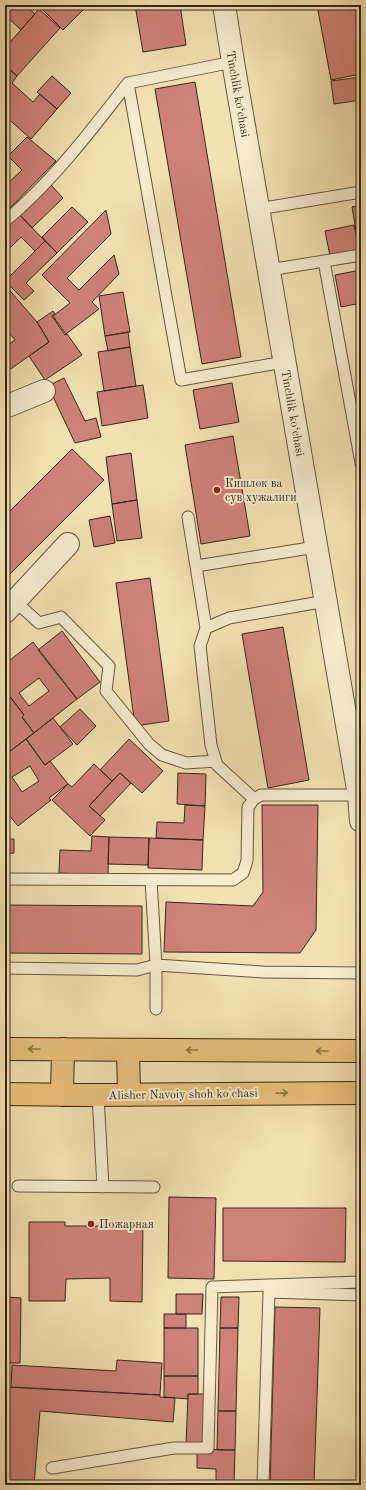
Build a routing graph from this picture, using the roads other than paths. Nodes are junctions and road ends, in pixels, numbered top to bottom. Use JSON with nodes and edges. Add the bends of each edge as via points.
{"nodes":[{"id":1,"x":224,"y":5,"type":"edge"},
{"id":2,"x":233,"y":62,"type":"junction"},
{"id":3,"x":128,"y":84,"type":"junction"},
{"id":4,"x":361,"y":192,"type":"edge"},
{"id":5,"x":258,"y":209,"type":"junction"},
{"id":6,"x":5,"y":221,"type":"edge"},
{"id":7,"x":361,"y":255,"type":"edge"},
{"id":8,"x":324,"y":261,"type":"junction"},
{"id":9,"x":269,"y":270,"type":"junction"},
{"id":10,"x":284,"y":362,"type":"junction"},
{"id":11,"x":44,"y":391,"type":"dead end"},
{"id":12,"x":5,"y":407,"type":"edge"},
{"id":13,"x":361,"y":463,"type":"edge"},
{"id":14,"x":188,"y":517,"type":"dead end"},
{"id":15,"x":68,"y":544,"type":"dead end"},
{"id":16,"x":316,"y":547,"type":"junction"},
{"id":17,"x":196,"y":566,"type":"junction"},
{"id":18,"x":326,"y":601,"type":"junction"},
{"id":19,"x":10,"y":606,"type":"edge"},
{"id":20,"x":206,"y":628,"type":"junction"},
{"id":21,"x":216,"y":761,"type":"junction"},
{"id":22,"x":359,"y":795,"type":"junction"},
{"id":23,"x":254,"y":799,"type":"junction"},
{"id":24,"x":361,"y":821,"type":"edge"},
{"id":25,"x":5,"y":879,"type":"edge"},
{"id":26,"x":151,"y":880,"type":"junction"},
{"id":27,"x":156,"y":965,"type":"junction"},
{"id":28,"x":5,"y":968,"type":"edge"},
{"id":29,"x":361,"y":973,"type":"edge"},
{"id":30,"x":156,"y":1009,"type":"dead end"},
{"id":31,"x":5,"y":1049,"type":"edge"},
{"id":32,"x":63,"y":1049,"type":"junction"},
{"id":33,"x":128,"y":1050,"type":"junction"},
{"id":34,"x":361,"y":1051,"type":"edge"},
{"id":35,"x":361,"y":1093,"type":"edge"},
{"id":36,"x":5,"y":1094,"type":"edge"},
{"id":37,"x":62,"y":1095,"type":"junction"},
{"id":38,"x":98,"y":1095,"type":"junction"},
{"id":39,"x":129,"y":1095,"type":"junction"},
{"id":40,"x":18,"y":1186,"type":"dead end"},
{"id":41,"x":103,"y":1187,"type":"junction"},
{"id":42,"x":154,"y":1187,"type":"dead end"},
{"id":43,"x":361,"y":1282,"type":"edge"},
{"id":44,"x":361,"y":1295,"type":"edge"},
{"id":45,"x":52,"y":1468,"type":"dead end"},
{"id":46,"x":263,"y":1485,"type":"edge"}],
"edges":[{"from":1,"to":2,"type":"street","name":"Tinchlik kо‘chasi"},
{"from":2,"to":3,"type":"lane"},
{"from":2,"to":5,"type":"street","name":"Tinchlik kо‘chasi"},
{"from":3,"to":6,"type":"lane","via":[[87,136],[23,206]]},
{"from":3,"to":10,"type":"lane","via":[[181,380]]},
{"from":4,"to":5,"type":"lane"},
{"from":5,"to":9,"type":"street","name":"Tinchlik kо‘chasi"},
{"from":7,"to":8,"type":"lane"},
{"from":8,"to":9,"type":"lane"},
{"from":8,"to":13,"type":"lane"},
{"from":9,"to":10,"type":"street","name":"Tinchlik kо‘chasi"},
{"from":10,"to":16,"type":"street","name":"Tinchlik kо‘chasi"},
{"from":11,"to":12,"type":"street"},
{"from":14,"to":17,"type":"lane"},
{"from":15,"to":19,"type":"street"},
{"from":16,"to":17,"type":"lane"},
{"from":16,"to":18,"type":"street","name":"Tinchlik kо‘chasi"},
{"from":17,"to":20,"type":"lane"},
{"from":18,"to":20,"type":"lane","via":[[229,618]]},
{"from":18,"to":22,"type":"street","name":"Tinchlik kо‘chasi"},
{"from":19,"to":21,"type":"lane","via":[[38,623],[61,617],[109,666],[106,691],[149,744],[162,755],[186,763]]},
{"from":20,"to":21,"type":"lane","via":[[200,646],[211,745]]},
{"from":21,"to":23,"type":"lane"},
{"from":22,"to":23,"type":"lane","via":[[261,795]]},
{"from":22,"to":24,"type":"street","name":"Tinchlik kо‘chasi"},
{"from":23,"to":26,"type":"lane","via":[[248,807],[247,861],[243,873],[233,880]]},
{"from":25,"to":26,"type":"lane"},
{"from":26,"to":27,"type":"lane"},
{"from":27,"to":28,"type":"lane","via":[[138,970]]},
{"from":27,"to":29,"type":"lane","via":[[263,972]]},
{"from":27,"to":30,"type":"lane"},
{"from":32,"to":31,"type":"main road","one_way":true},
{"from":32,"to":33,"type":"main road"},
{"from":32,"to":37,"type":"main road"},
{"from":34,"to":33,"type":"main road","one_way":true},
{"from":33,"to":39,"type":"main road"},
{"from":39,"to":35,"type":"main road","name":"Alisher Navoiy shoh ko'chasi","one_way":true},
{"from":36,"to":37,"type":"main road","name":"Alisher Navoiy shoh ko'chasi"},
{"from":37,"to":38,"type":"main road","name":"Alisher Navoiy shoh ko'chasi"},
{"from":38,"to":39,"type":"main road","name":"Alisher Navoiy shoh ko'chasi"},
{"from":38,"to":41,"type":"lane"},
{"from":40,"to":41,"type":"lane"},
{"from":41,"to":42,"type":"lane"},
{"from":43,"to":45,"type":"lane","via":[[212,1286],[208,1448],[174,1448]]},
{"from":44,"to":46,"type":"lane","via":[[269,1292]]}]}
